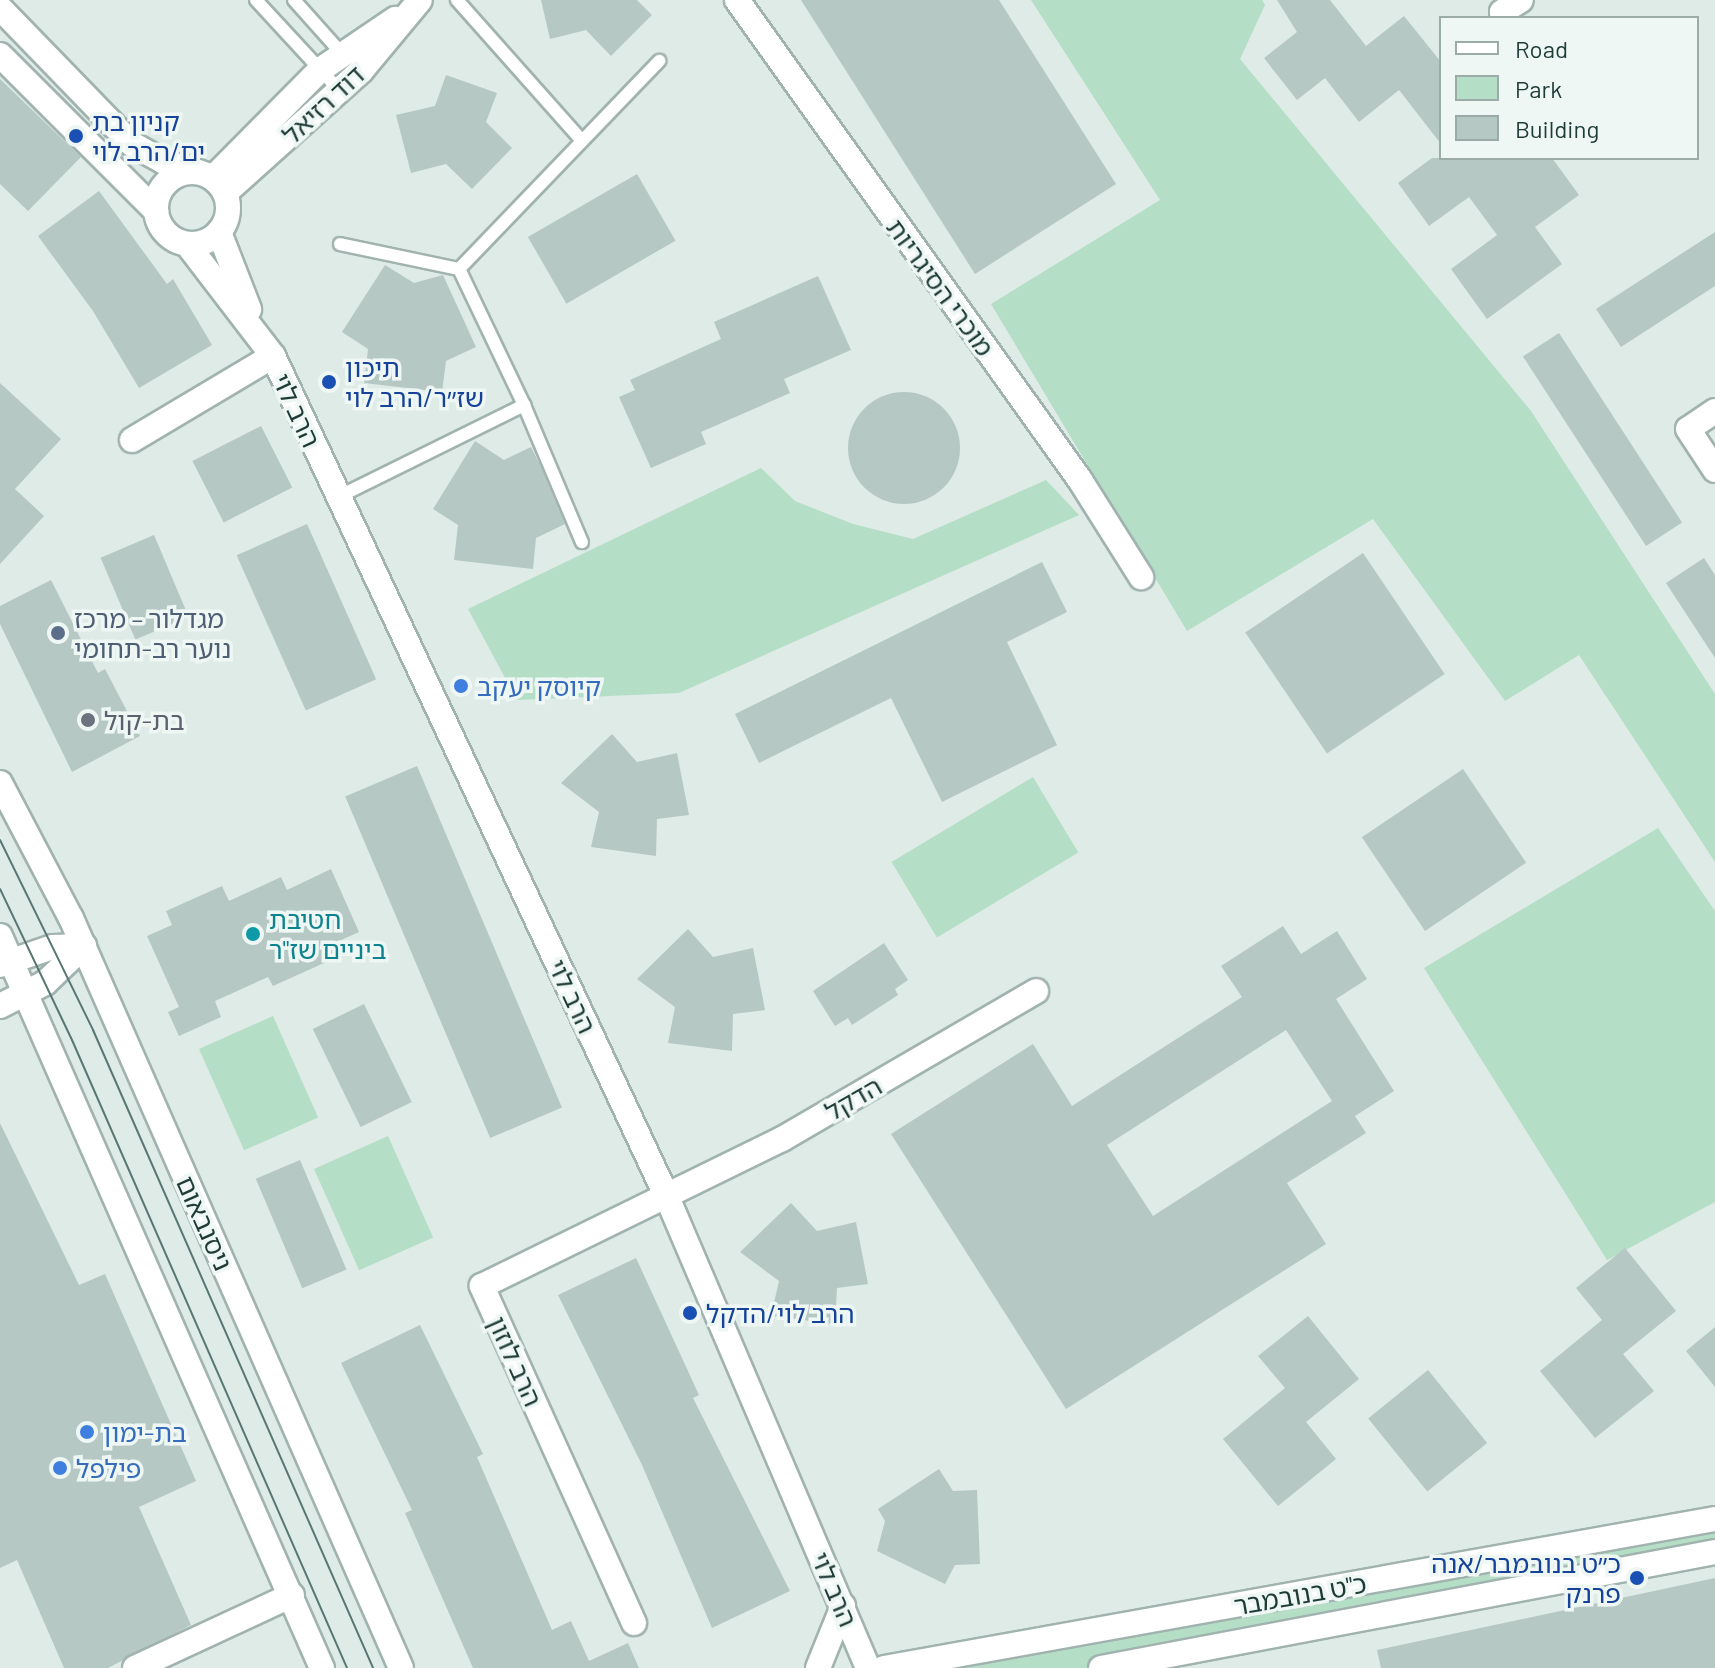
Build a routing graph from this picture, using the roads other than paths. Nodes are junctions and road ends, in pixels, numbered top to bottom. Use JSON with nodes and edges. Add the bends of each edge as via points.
{"nodes":[{"id":1,"x":256,"y":0,"type":"edge"},
{"id":2,"x":294,"y":0,"type":"edge"},
{"id":3,"x":457,"y":0,"type":"edge"},
{"id":4,"x":737,"y":0,"type":"edge"},
{"id":5,"x":1521,"y":0,"type":"edge"},
{"id":6,"x":417,"y":4,"type":"edge"},
{"id":7,"x":0,"y":8,"type":"edge"},
{"id":8,"x":1505,"y":16,"type":"edge"},
{"id":9,"x":341,"y":53,"type":"junction"},
{"id":10,"x":0,"y":55,"type":"edge"},
{"id":11,"x":659,"y":61,"type":"dead end"},
{"id":12,"x":320,"y":70,"type":"junction"},
{"id":13,"x":361,"y":71,"type":"junction"},
{"id":14,"x":339,"y":90,"type":"junction"},
{"id":15,"x":582,"y":141,"type":"junction"},
{"id":16,"x":213,"y":181,"type":"junction"},
{"id":17,"x":156,"y":211,"type":"junction"},
{"id":18,"x":219,"y":232,"type":"junction"},
{"id":19,"x":187,"y":244,"type":"junction"},
{"id":20,"x":340,"y":244,"type":"dead end"},
{"id":21,"x":459,"y":269,"type":"junction"},
{"id":22,"x":258,"y":334,"type":"junction"},
{"id":23,"x":273,"y":356,"type":"junction"},
{"id":24,"x":524,"y":405,"type":"junction"},
{"id":25,"x":1715,"y":411,"type":"edge"},
{"id":26,"x":132,"y":440,"type":"dead end"},
{"id":27,"x":1715,"y":470,"type":"edge"},
{"id":28,"x":338,"y":497,"type":"junction"},
{"id":29,"x":582,"y":542,"type":"dead end"},
{"id":30,"x":1141,"y":577,"type":"dead end"},
{"id":31,"x":0,"y":783,"type":"edge"},
{"id":32,"x":0,"y":936,"type":"edge"},
{"id":33,"x":84,"y":946,"type":"junction"},
{"id":34,"x":6,"y":962,"type":"edge"},
{"id":35,"x":1036,"y":991,"type":"dead end"},
{"id":36,"x":27,"y":994,"type":"junction"},
{"id":37,"x":0,"y":1006,"type":"edge"},
{"id":38,"x":667,"y":1197,"type":"junction"},
{"id":39,"x":1715,"y":1519,"type":"edge"},
{"id":40,"x":1715,"y":1552,"type":"edge"},
{"id":41,"x":292,"y":1595,"type":"junction"},
{"id":42,"x":843,"y":1606,"type":"junction"},
{"id":43,"x":634,"y":1623,"type":"dead end"},
{"id":44,"x":135,"y":1668,"type":"edge"},
{"id":45,"x":322,"y":1668,"type":"edge"},
{"id":46,"x":401,"y":1668,"type":"edge"},
{"id":47,"x":818,"y":1668,"type":"edge"},
{"id":48,"x":868,"y":1668,"type":"edge"},
{"id":49,"x":884,"y":1668,"type":"edge"},
{"id":50,"x":1101,"y":1668,"type":"edge"}],
"edges":[{"from":1,"to":12,"type":"lane"},
{"from":2,"to":9,"type":"lane"},
{"from":3,"to":15,"type":"lane"},
{"from":4,"to":30,"type":"street","name":"מוכרי הסיגריות","via":[[1080,480]]},
{"from":5,"to":8,"type":"street","via":[[1502,12]]},
{"from":6,"to":9,"type":"street","name":"דוד רזיאל"},
{"from":6,"to":13,"type":"street","name":"דוד רזיאל"},
{"from":7,"to":16,"type":"street","via":[[132,144]]},
{"from":9,"to":12,"type":"street","name":"דוד רזיאל"},
{"from":9,"to":13,"type":"lane"},
{"from":10,"to":17,"type":"street"},
{"from":11,"to":15,"type":"lane"},
{"from":12,"to":14,"type":"lane"},
{"from":12,"to":16,"type":"street","name":"דוד רזיאל"},
{"from":13,"to":14,"type":"street","name":"דוד רזיאל"},
{"from":14,"to":16,"type":"street","name":"דוד רזיאל"},
{"from":15,"to":21,"type":"lane"},
{"from":16,"to":17,"type":"street","via":[[168,181]]},
{"from":16,"to":18,"type":"street","via":[[228,213]]},
{"from":17,"to":19,"type":"street","via":[[166,233]]},
{"from":18,"to":19,"type":"street"},
{"from":18,"to":22,"type":"street","name":"הרב לוי"},
{"from":19,"to":22,"type":"street","name":"הרב לוי"},
{"from":20,"to":21,"type":"lane"},
{"from":21,"to":24,"type":"lane"},
{"from":22,"to":23,"type":"street","name":"הרב לוי"},
{"from":23,"to":26,"type":"street"},
{"from":23,"to":28,"type":"street","name":"הרב לוי"},
{"from":24,"to":28,"type":"lane"},
{"from":24,"to":29,"type":"lane"},
{"from":25,"to":27,"type":"street","via":[[1688,429]]},
{"from":28,"to":38,"type":"street","name":"הרב לוי"},
{"from":31,"to":33,"type":"street","name":"ניסנבאום"},
{"from":32,"to":34,"type":"street"},
{"from":33,"to":34,"type":"street","via":[[53,947]]},
{"from":33,"to":36,"type":"street"},
{"from":33,"to":46,"type":"street","name":"ניסנבאום"},
{"from":34,"to":36,"type":"street"},
{"from":35,"to":38,"type":"street","name":"הדקל","via":[[782,1139]]},
{"from":36,"to":37,"type":"street"},
{"from":36,"to":41,"type":"street"},
{"from":38,"to":42,"type":"street","name":"הרב לוי"},
{"from":38,"to":43,"type":"street","name":"הרב לוזון","via":[[482,1286]]},
{"from":39,"to":49,"type":"street","name":"כ\"ט בנובמבר"},
{"from":40,"to":50,"type":"street","name":"כ\"ט בנובמבר"},
{"from":41,"to":44,"type":"street"},
{"from":41,"to":45,"type":"street"},
{"from":42,"to":47,"type":"street"},
{"from":42,"to":48,"type":"street","name":"הרב לוי"}]}
